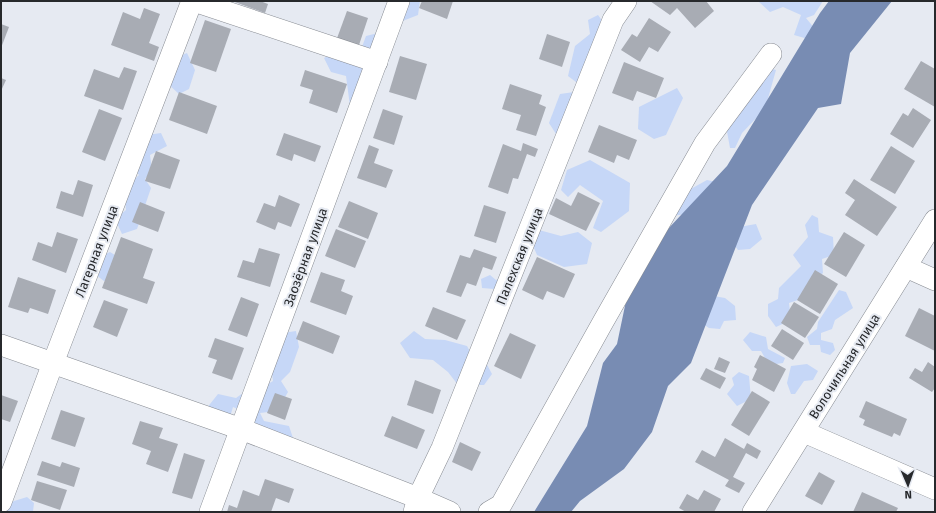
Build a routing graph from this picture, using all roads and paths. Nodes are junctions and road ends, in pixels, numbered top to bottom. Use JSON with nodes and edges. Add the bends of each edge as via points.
{"nodes":[{"id":1,"x":193,"y":1,"type":"edge"},
{"id":2,"x":399,"y":1,"type":"edge"},
{"id":3,"x":626,"y":1,"type":"edge"},
{"id":4,"x":770,"y":54,"type":"dead end"},
{"id":5,"x":377,"y":62,"type":"junction"},
{"id":6,"x":935,"y":220,"type":"edge"},
{"id":7,"x":906,"y":267,"type":"junction"},
{"id":8,"x":935,"y":280,"type":"edge"},
{"id":9,"x":1,"y":345,"type":"edge"},
{"id":10,"x":53,"y":363,"type":"junction"},
{"id":11,"x":241,"y":429,"type":"junction"},
{"id":12,"x":804,"y":432,"type":"junction"},
{"id":13,"x":935,"y":489,"type":"edge"},
{"id":14,"x":1,"y":502,"type":"edge"},
{"id":15,"x":416,"y":505,"type":"edge"},
{"id":16,"x":210,"y":512,"type":"edge"},
{"id":17,"x":450,"y":512,"type":"edge"},
{"id":18,"x":489,"y":512,"type":"edge"},
{"id":19,"x":753,"y":512,"type":"edge"}],
"edges":[{"from":1,"to":5,"type":"street"},
{"from":1,"to":10,"type":"street","name":"Лагерная улица"},
{"from":2,"to":5,"type":"street","name":"Заозёрная улица"},
{"from":3,"to":15,"type":"street","name":"Палехская улица","via":[[613,20],[442,448]]},
{"from":4,"to":18,"type":"street","via":[[705,143],[501,505]]},
{"from":5,"to":11,"type":"street","name":"Заозёрная улица"},
{"from":6,"to":7,"type":"street","name":"Волочильная улица"},
{"from":7,"to":8,"type":"street"},
{"from":7,"to":12,"type":"street","name":"Волочильная улица"},
{"from":9,"to":10,"type":"street"},
{"from":10,"to":11,"type":"street"},
{"from":10,"to":14,"type":"street","name":"Лагерная улица"},
{"from":11,"to":15,"type":"street"},
{"from":11,"to":16,"type":"street","name":"Заозёрная улица"},
{"from":12,"to":13,"type":"street"},
{"from":12,"to":19,"type":"street","name":"Волочильная улица"},
{"from":15,"to":17,"type":"street"}]}
